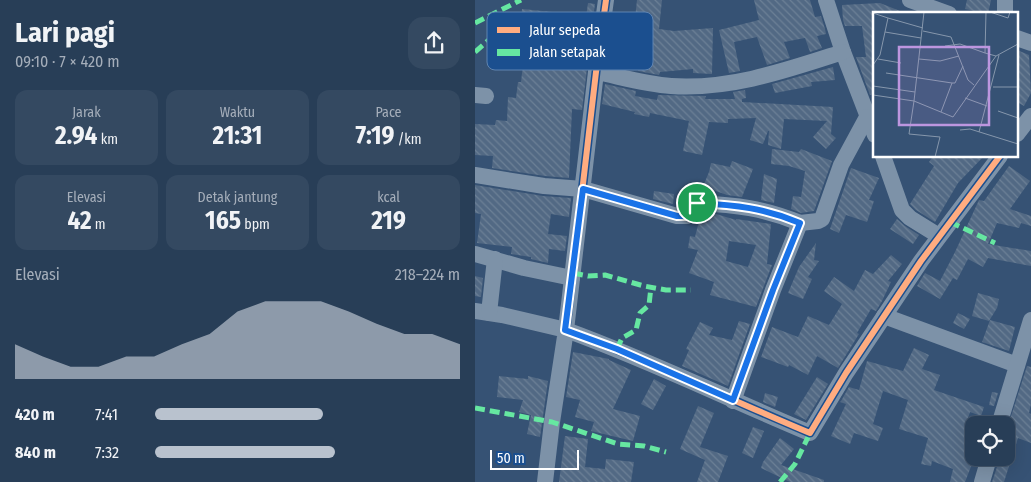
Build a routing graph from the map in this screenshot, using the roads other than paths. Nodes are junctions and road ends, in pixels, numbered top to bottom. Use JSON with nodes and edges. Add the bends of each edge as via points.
{"nodes":[{"id":1,"x":825,"y":0,"type":"edge"},
{"id":2,"x":910,"y":0,"type":"edge"},
{"id":3,"x":943,"y":12,"type":"edge"},
{"id":4,"x":1019,"y":39,"type":"edge"},
{"id":5,"x":1031,"y":43,"type":"edge"},
{"id":6,"x":843,"y":52,"type":"junction"},
{"id":7,"x":596,"y":72,"type":"joint"},
{"id":8,"x":1031,"y":116,"type":"edge"},
{"id":9,"x":867,"y":117,"type":"junction"},
{"id":10,"x":873,"y":130,"type":"edge"},
{"id":11,"x":1019,"y":131,"type":"edge"},
{"id":12,"x":884,"y":158,"type":"edge"},
{"id":13,"x":998,"y":158,"type":"edge"},
{"id":14,"x":475,"y":175,"type":"edge"},
{"id":15,"x":583,"y":189,"type":"junction"},
{"id":16,"x":800,"y":223,"type":"junction"},
{"id":17,"x":939,"y":236,"type":"junction"},
{"id":18,"x":475,"y":254,"type":"edge"},
{"id":19,"x":495,"y":259,"type":"junction"},
{"id":20,"x":572,"y":278,"type":"junction"},
{"id":21,"x":482,"y":312,"type":"edge"},
{"id":22,"x":884,"y":316,"type":"junction"},
{"id":23,"x":1031,"y":320,"type":"edge"},
{"id":24,"x":565,"y":330,"type":"junction"},
{"id":25,"x":1017,"y":365,"type":"junction"},
{"id":26,"x":733,"y":400,"type":"junction"},
{"id":27,"x":1002,"y":416,"type":"edge"},
{"id":28,"x":987,"y":466,"type":"edge"},
{"id":29,"x":545,"y":482,"type":"edge"},
{"id":30,"x":982,"y":482,"type":"edge"}],
"edges":[{"from":1,"to":6,"type":"street"},
{"from":2,"to":3,"type":"street"},
{"from":4,"to":5,"type":"street"},
{"from":6,"to":7,"type":"street","via":[[727,84],[670,86]]},
{"from":6,"to":9,"type":"street"},
{"from":7,"to":15,"type":"street"},
{"from":8,"to":11,"type":"street"},
{"from":9,"to":10,"type":"street"},
{"from":9,"to":16,"type":"street","via":[[841,165],[822,219]]},
{"from":12,"to":17,"type":"street","via":[[905,213]]},
{"from":13,"to":17,"type":"street"},
{"from":14,"to":15,"type":"street"},
{"from":15,"to":16,"type":"street","via":[[677,216],[687,216],[697,203],[728,204],[768,211]]},
{"from":15,"to":20,"type":"street"},
{"from":16,"to":26,"type":"street"},
{"from":17,"to":22,"type":"street"},
{"from":18,"to":19,"type":"street"},
{"from":19,"to":20,"type":"street"},
{"from":19,"to":21,"type":"street"},
{"from":20,"to":24,"type":"street"},
{"from":21,"to":24,"type":"street"},
{"from":22,"to":25,"type":"street"},
{"from":22,"to":26,"type":"street","via":[[810,432]]},
{"from":23,"to":25,"type":"street"},
{"from":24,"to":26,"type":"street"},
{"from":24,"to":29,"type":"street"},
{"from":25,"to":27,"type":"street"},
{"from":28,"to":30,"type":"street"}]}
